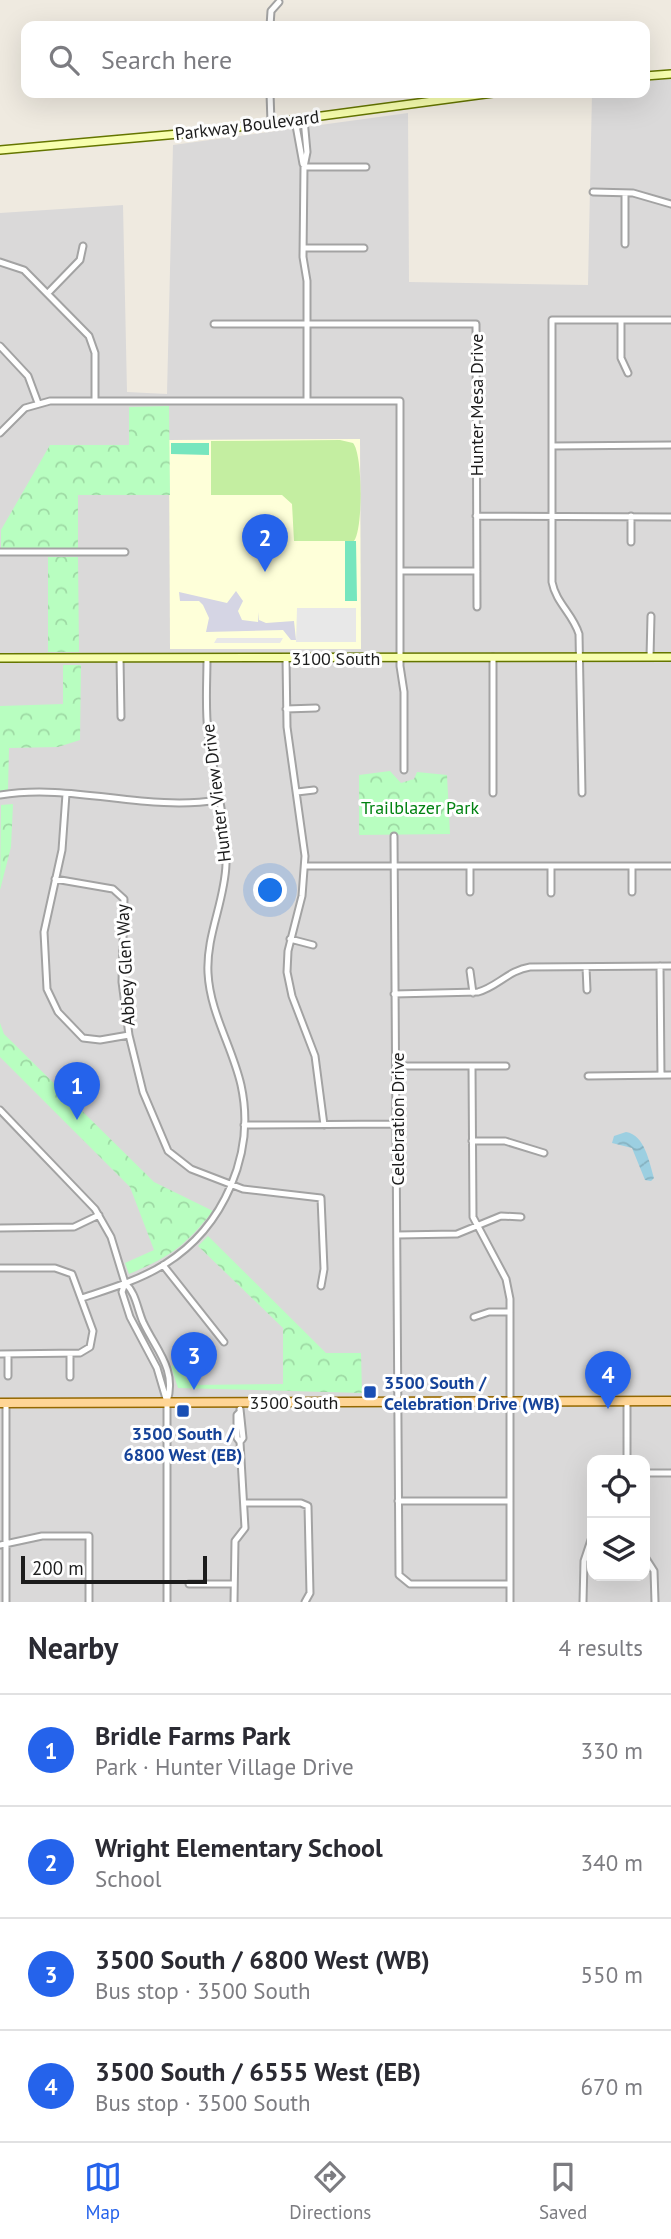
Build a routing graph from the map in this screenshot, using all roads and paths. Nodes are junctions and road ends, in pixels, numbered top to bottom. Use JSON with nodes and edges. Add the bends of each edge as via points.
{"nodes":[{"id":1,"x":279,"y":2,"type":"edge"},
{"id":2,"x":270,"y":21,"type":"edge"},
{"id":3,"x":671,"y":74,"type":"edge"},
{"id":4,"x":650,"y":76,"type":"edge"},
{"id":5,"x":270,"y":98,"type":"edge"},
{"id":6,"x":457,"y":98,"type":"edge"},
{"id":7,"x":304,"y":119,"type":"junction"},
{"id":8,"x":295,"y":120,"type":"junction"},
{"id":9,"x":271,"y":123,"type":"junction"},
{"id":10,"x":0,"y":149,"type":"edge"},
{"id":11,"x":304,"y":167,"type":"junction"},
{"id":12,"x":366,"y":167,"type":"dead end"},
{"id":13,"x":593,"y":192,"type":"dead end"},
{"id":14,"x":625,"y":193,"type":"junction"},
{"id":15,"x":671,"y":204,"type":"edge"},
{"id":16,"x":625,"y":244,"type":"dead end"},
{"id":17,"x":83,"y":246,"type":"dead end"},
{"id":18,"x":304,"y":248,"type":"junction"},
{"id":19,"x":364,"y":248,"type":"dead end"},
{"id":20,"x":0,"y":262,"type":"edge"},
{"id":21,"x":48,"y":293,"type":"junction"},
{"id":22,"x":621,"y":320,"type":"junction"},
{"id":23,"x":671,"y":320,"type":"edge"},
{"id":24,"x":214,"y":324,"type":"dead end"},
{"id":25,"x":307,"y":324,"type":"junction"},
{"id":26,"x":0,"y":346,"type":"edge"},
{"id":27,"x":628,"y":373,"type":"dead end"},
{"id":28,"x":95,"y":401,"type":"junction"},
{"id":29,"x":307,"y":401,"type":"junction"},
{"id":30,"x":38,"y":403,"type":"junction"},
{"id":31,"x":0,"y":433,"type":"edge"},
{"id":32,"x":671,"y":445,"type":"edge"},
{"id":33,"x":552,"y":446,"type":"junction"},
{"id":34,"x":476,"y":516,"type":"junction"},
{"id":35,"x":552,"y":516,"type":"junction"},
{"id":36,"x":631,"y":516,"type":"junction"},
{"id":37,"x":671,"y":517,"type":"edge"},
{"id":38,"x":631,"y":542,"type":"dead end"},
{"id":39,"x":0,"y":552,"type":"edge"},
{"id":40,"x":125,"y":552,"type":"dead end"},
{"id":41,"x":400,"y":571,"type":"junction"},
{"id":42,"x":477,"y":571,"type":"junction"},
{"id":43,"x":477,"y":607,"type":"dead end"},
{"id":44,"x":651,"y":616,"type":"dead end"},
{"id":45,"x":400,"y":657,"type":"junction"},
{"id":46,"x":493,"y":657,"type":"junction"},
{"id":47,"x":581,"y":657,"type":"junction"},
{"id":48,"x":650,"y":657,"type":"junction"},
{"id":49,"x":0,"y":658,"type":"edge"},
{"id":50,"x":120,"y":658,"type":"junction"},
{"id":51,"x":207,"y":658,"type":"junction"},
{"id":52,"x":286,"y":658,"type":"junction"},
{"id":53,"x":671,"y":659,"type":"edge"},
{"id":54,"x":316,"y":708,"type":"dead end"},
{"id":55,"x":286,"y":709,"type":"junction"},
{"id":56,"x":121,"y":717,"type":"dead end"},
{"id":57,"x":404,"y":770,"type":"dead end"},
{"id":58,"x":314,"y":790,"type":"dead end"},
{"id":59,"x":297,"y":792,"type":"junction"},
{"id":60,"x":493,"y":793,"type":"dead end"},
{"id":61,"x":582,"y":793,"type":"dead end"},
{"id":62,"x":66,"y":794,"type":"junction"},
{"id":63,"x":0,"y":795,"type":"edge"},
{"id":64,"x":218,"y":800,"type":"junction"},
{"id":65,"x":394,"y":836,"type":"dead end"},
{"id":66,"x":305,"y":866,"type":"junction"},
{"id":67,"x":394,"y":866,"type":"junction"},
{"id":68,"x":470,"y":866,"type":"junction"},
{"id":69,"x":551,"y":866,"type":"junction"},
{"id":70,"x":632,"y":866,"type":"junction"},
{"id":71,"x":671,"y":866,"type":"edge"},
{"id":72,"x":55,"y":879,"type":"junction"},
{"id":73,"x":470,"y":892,"type":"dead end"},
{"id":74,"x":551,"y":892,"type":"dead end"},
{"id":75,"x":632,"y":892,"type":"dead end"},
{"id":76,"x":290,"y":939,"type":"junction"},
{"id":77,"x":313,"y":945,"type":"dead end"},
{"id":78,"x":660,"y":966,"type":"junction"},
{"id":79,"x":671,"y":966,"type":"edge"},
{"id":80,"x":586,"y":967,"type":"junction"},
{"id":81,"x":470,"y":971,"type":"dead end"},
{"id":82,"x":587,"y":990,"type":"dead end"},
{"id":83,"x":473,"y":993,"type":"junction"},
{"id":84,"x":394,"y":994,"type":"junction"},
{"id":85,"x":314,"y":1025,"type":"dead end"},
{"id":86,"x":305,"y":1028,"type":"junction"},
{"id":87,"x":129,"y":1035,"type":"junction"},
{"id":88,"x":396,"y":1066,"type":"junction"},
{"id":89,"x":472,"y":1066,"type":"junction"},
{"id":90,"x":506,"y":1066,"type":"dead end"},
{"id":91,"x":661,"y":1075,"type":"junction"},
{"id":92,"x":671,"y":1075,"type":"edge"},
{"id":93,"x":588,"y":1076,"type":"dead end"},
{"id":94,"x":0,"y":1110,"type":"edge"},
{"id":95,"x":397,"y":1124,"type":"junction"},
{"id":96,"x":244,"y":1125,"type":"junction"},
{"id":97,"x":324,"y":1125,"type":"junction"},
{"id":98,"x":472,"y":1141,"type":"junction"},
{"id":99,"x":544,"y":1153,"type":"dead end"},
{"id":100,"x":232,"y":1185,"type":"junction"},
{"id":101,"x":99,"y":1215,"type":"junction"},
{"id":102,"x":521,"y":1217,"type":"dead end"},
{"id":103,"x":477,"y":1226,"type":"junction"},
{"id":104,"x":0,"y":1228,"type":"edge"},
{"id":105,"x":397,"y":1235,"type":"junction"},
{"id":106,"x":163,"y":1265,"type":"junction"},
{"id":107,"x":0,"y":1268,"type":"edge"},
{"id":108,"x":125,"y":1283,"type":"junction"},
{"id":109,"x":321,"y":1286,"type":"dead end"},
{"id":110,"x":82,"y":1298,"type":"junction"},
{"id":111,"x":510,"y":1312,"type":"junction"},
{"id":112,"x":474,"y":1317,"type":"dead end"},
{"id":113,"x":224,"y":1342,"type":"dead end"},
{"id":114,"x":0,"y":1354,"type":"edge"},
{"id":115,"x":8,"y":1354,"type":"junction"},
{"id":116,"x":70,"y":1354,"type":"junction"},
{"id":117,"x":8,"y":1376,"type":"dead end"},
{"id":118,"x":70,"y":1377,"type":"dead end"},
{"id":119,"x":510,"y":1401,"type":"junction"},
{"id":120,"x":626,"y":1401,"type":"junction"},
{"id":121,"x":671,"y":1401,"type":"edge"},
{"id":122,"x":166,"y":1402,"type":"junction"},
{"id":123,"x":240,"y":1402,"type":"junction"},
{"id":124,"x":398,"y":1402,"type":"junction"},
{"id":125,"x":3,"y":1403,"type":"edge"},
{"id":126,"x":627,"y":1455,"type":"edge"},
{"id":127,"x":650,"y":1473,"type":"edge"},
{"id":128,"x":671,"y":1473,"type":"edge"},
{"id":129,"x":398,"y":1501,"type":"junction"},
{"id":130,"x":510,"y":1501,"type":"junction"},
{"id":131,"x":245,"y":1503,"type":"junction"},
{"id":132,"x":3,"y":1544,"type":"edge"},
{"id":133,"x":587,"y":1551,"type":"edge"},
{"id":134,"x":650,"y":1565,"type":"edge"},
{"id":135,"x":189,"y":1584,"type":"dead end"},
{"id":136,"x":234,"y":1584,"type":"junction"},
{"id":137,"x":510,"y":1584,"type":"junction"},
{"id":138,"x":306,"y":1601,"type":"edge"},
{"id":139,"x":6,"y":1602,"type":"edge"},
{"id":140,"x":89,"y":1602,"type":"edge"},
{"id":141,"x":167,"y":1602,"type":"edge"},
{"id":142,"x":234,"y":1602,"type":"edge"},
{"id":143,"x":510,"y":1602,"type":"edge"},
{"id":144,"x":583,"y":1602,"type":"edge"},
{"id":145,"x":655,"y":1602,"type":"edge"}],
"edges":[{"from":1,"to":2,"type":"street","via":[[271,11]]},
{"from":3,"to":4,"type":"main road"},
{"from":5,"to":9,"type":"street"},
{"from":6,"to":7,"type":"main road","name":"Parkway Boulevard"},
{"from":7,"to":8,"type":"main road","name":"Parkway Boulevard"},
{"from":7,"to":11,"type":"street"},
{"from":8,"to":9,"type":"main road","name":"Parkway Boulevard"},
{"from":8,"to":11,"type":"street"},
{"from":9,"to":10,"type":"main road","name":"Parkway Boulevard"},
{"from":11,"to":12,"type":"street"},
{"from":11,"to":18,"type":"street"},
{"from":13,"to":14,"type":"street"},
{"from":14,"to":15,"type":"street"},
{"from":14,"to":16,"type":"street"},
{"from":17,"to":21,"type":"street","via":[[80,260]]},
{"from":18,"to":19,"type":"street"},
{"from":18,"to":25,"type":"street"},
{"from":20,"to":21,"type":"street","via":[[24,270]]},
{"from":21,"to":28,"type":"street","via":[[92,342]]},
{"from":22,"to":23,"type":"street"},
{"from":22,"to":27,"type":"street","via":[[621,358]]},
{"from":22,"to":33,"type":"street","via":[[552,320]]},
{"from":24,"to":25,"type":"street"},
{"from":25,"to":29,"type":"street"},
{"from":25,"to":34,"type":"street","name":"Hunter Mesa Drive","via":[[476,324]]},
{"from":26,"to":30,"type":"street","via":[[28,376]]},
{"from":28,"to":29,"type":"street"},
{"from":28,"to":30,"type":"street"},
{"from":29,"to":41,"type":"street","via":[[400,401]]},
{"from":30,"to":31,"type":"street","via":[[25,408]]},
{"from":32,"to":33,"type":"street"},
{"from":33,"to":35,"type":"street"},
{"from":34,"to":35,"type":"street"},
{"from":34,"to":42,"type":"street","name":"Hunter Mesa Drive"},
{"from":35,"to":36,"type":"street"},
{"from":35,"to":47,"type":"street","via":[[552,586],[576,626]]},
{"from":36,"to":37,"type":"street"},
{"from":36,"to":38,"type":"street"},
{"from":39,"to":40,"type":"street"},
{"from":41,"to":42,"type":"street"},
{"from":41,"to":45,"type":"street"},
{"from":42,"to":43,"type":"street","name":"Hunter Mesa Drive"},
{"from":44,"to":48,"type":"street"},
{"from":45,"to":46,"type":"main road","name":"3100 South"},
{"from":45,"to":52,"type":"main road","name":"3100 South"},
{"from":45,"to":57,"type":"street"},
{"from":46,"to":47,"type":"main road","name":"3100 South"},
{"from":46,"to":60,"type":"street"},
{"from":47,"to":48,"type":"main road","name":"3100 South"},
{"from":47,"to":61,"type":"street"},
{"from":48,"to":53,"type":"main road","name":"3100 South"},
{"from":49,"to":50,"type":"main road","name":"3100 South"},
{"from":50,"to":51,"type":"main road","name":"3100 South"},
{"from":50,"to":56,"type":"street"},
{"from":51,"to":52,"type":"main road","name":"3100 South"},
{"from":51,"to":64,"type":"street","name":"Hunter View Drive","via":[[207,724]]},
{"from":52,"to":55,"type":"street"},
{"from":54,"to":55,"type":"street"},
{"from":55,"to":59,"type":"street"},
{"from":58,"to":59,"type":"street"},
{"from":59,"to":66,"type":"street"},
{"from":62,"to":63,"type":"street"},
{"from":62,"to":64,"type":"street","via":[[177,804]]},
{"from":62,"to":72,"type":"street","via":[[64,837]]},
{"from":64,"to":96,"type":"street","name":"Hunter View Drive","via":[[226,866],[210,935],[208,974],[215,1012],[241,1087]]},
{"from":65,"to":67,"type":"street","name":"Celebration Drive"},
{"from":66,"to":67,"type":"street"},
{"from":66,"to":76,"type":"street"},
{"from":67,"to":68,"type":"street"},
{"from":67,"to":84,"type":"street","name":"Celebration Drive"},
{"from":68,"to":69,"type":"street"},
{"from":68,"to":73,"type":"street"},
{"from":69,"to":70,"type":"street"},
{"from":69,"to":74,"type":"street"},
{"from":70,"to":71,"type":"street"},
{"from":70,"to":75,"type":"street"},
{"from":72,"to":87,"type":"street","name":"Abbey Glen Way","via":[[113,889],[122,896],[122,982]]},
{"from":72,"to":87,"type":"street","via":[[43,943],[45,981],[53,1005],[83,1038]]},
{"from":76,"to":77,"type":"street"},
{"from":76,"to":86,"type":"street","via":[[288,979]]},
{"from":78,"to":79,"type":"street"},
{"from":78,"to":80,"type":"street"},
{"from":78,"to":91,"type":"street"},
{"from":80,"to":82,"type":"street"},
{"from":80,"to":83,"type":"street","via":[[530,967]]},
{"from":81,"to":83,"type":"street"},
{"from":83,"to":84,"type":"street"},
{"from":84,"to":88,"type":"street","name":"Celebration Drive"},
{"from":85,"to":86,"type":"street"},
{"from":86,"to":97,"type":"street","via":[[318,1070]]},
{"from":87,"to":100,"type":"street","name":"Abbey Glen Way","via":[[143,1092],[169,1150],[191,1169]]},
{"from":88,"to":89,"type":"street"},
{"from":88,"to":95,"type":"street","name":"Celebration Drive"},
{"from":89,"to":90,"type":"street"},
{"from":89,"to":98,"type":"street"},
{"from":91,"to":92,"type":"street"},
{"from":91,"to":93,"type":"street"},
{"from":94,"to":101,"type":"street"},
{"from":95,"to":97,"type":"street"},
{"from":95,"to":105,"type":"street","name":"Celebration Drive"},
{"from":96,"to":97,"type":"street"},
{"from":96,"to":100,"type":"street","name":"Hunter View Drive"},
{"from":98,"to":99,"type":"street","via":[[505,1141]]},
{"from":98,"to":103,"type":"street","via":[[472,1205]]},
{"from":100,"to":106,"type":"street","name":"Hunter View Drive","via":[[199,1236]]},
{"from":100,"to":109,"type":"street","name":"Abbey Glen Way","via":[[253,1192],[321,1198]]},
{"from":101,"to":104,"type":"street","via":[[74,1227]]},
{"from":101,"to":108,"type":"street"},
{"from":102,"to":103,"type":"street","via":[[501,1216]]},
{"from":103,"to":105,"type":"street","via":[[452,1234]]},
{"from":103,"to":111,"type":"street","via":[[506,1279]]},
{"from":105,"to":124,"type":"street","name":"Celebration Drive"},
{"from":106,"to":108,"type":"street","name":"Hunter View Drive"},
{"from":106,"to":113,"type":"street"},
{"from":107,"to":110,"type":"street","via":[[66,1270],[76,1279]]},
{"from":108,"to":110,"type":"street","name":"Hunter View Drive"},
{"from":108,"to":122,"type":"street","via":[[122,1292],[130,1317],[157,1368]]},
{"from":108,"to":122,"type":"street","via":[[132,1289],[142,1320],[167,1366],[171,1388]]},
{"from":110,"to":116,"type":"street","via":[[93,1334],[88,1349]]},
{"from":111,"to":112,"type":"street"},
{"from":111,"to":119,"type":"street"},
{"from":114,"to":115,"type":"street"},
{"from":115,"to":116,"type":"street"},
{"from":115,"to":117,"type":"street"},
{"from":116,"to":118,"type":"street"},
{"from":119,"to":120,"type":"main road","name":"3500 South"},
{"from":119,"to":124,"type":"main road","name":"3500 South"},
{"from":119,"to":130,"type":"street"},
{"from":120,"to":121,"type":"main road","name":"3500 South"},
{"from":120,"to":126,"type":"street"},
{"from":122,"to":123,"type":"main road","name":"3500 South"},
{"from":122,"to":125,"type":"main road","name":"3500 South"},
{"from":122,"to":141,"type":"street"},
{"from":123,"to":124,"type":"main road","name":"3500 South"},
{"from":123,"to":131,"type":"street"},
{"from":124,"to":129,"type":"street","name":"Celebration Drive"},
{"from":125,"to":132,"type":"street"},
{"from":127,"to":128,"type":"street"},
{"from":129,"to":130,"type":"street"},
{"from":129,"to":137,"type":"street","name":"Celebration Drive","via":[[398,1572],[404,1582]]},
{"from":130,"to":137,"type":"street"},
{"from":131,"to":136,"type":"street","via":[[245,1528],[235,1541]]},
{"from":131,"to":138,"type":"street","via":[[307,1506],[310,1593]]},
{"from":132,"to":139,"type":"street"},
{"from":132,"to":140,"type":"street","via":[[42,1536],[89,1536]]},
{"from":133,"to":144,"type":"street"},
{"from":134,"to":145,"type":"street"},
{"from":135,"to":136,"type":"street"},
{"from":136,"to":142,"type":"street"},
{"from":137,"to":143,"type":"street"}]}
